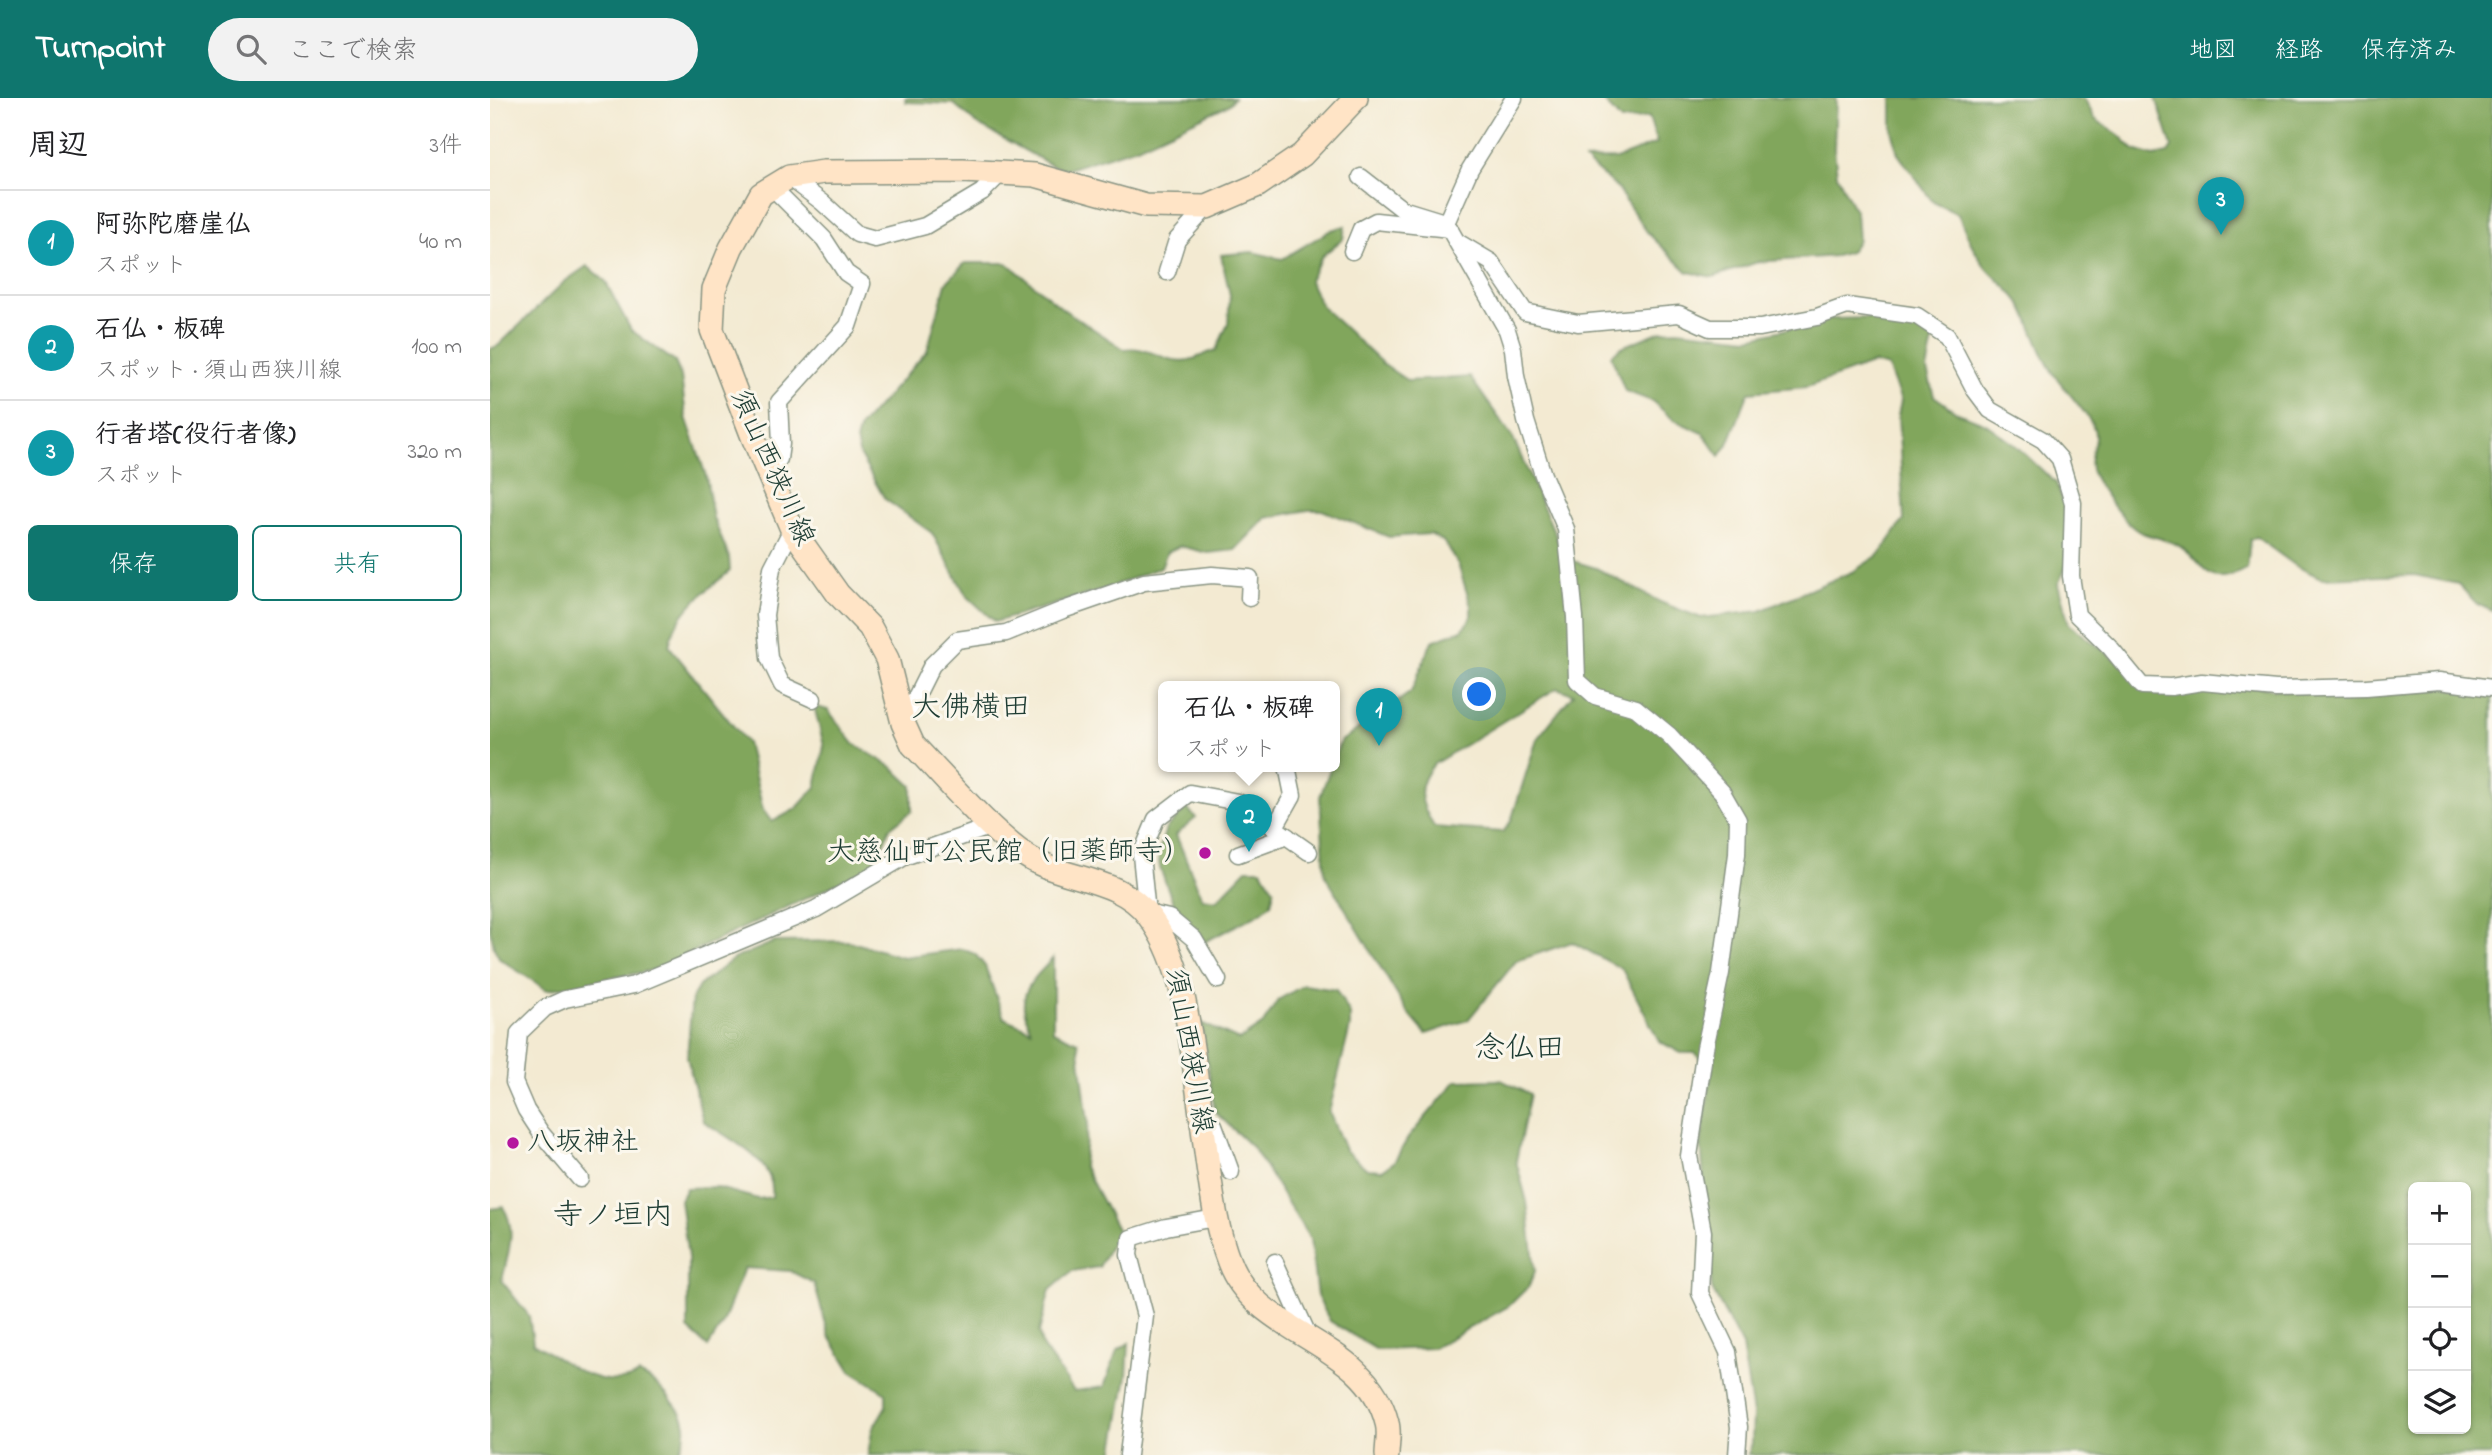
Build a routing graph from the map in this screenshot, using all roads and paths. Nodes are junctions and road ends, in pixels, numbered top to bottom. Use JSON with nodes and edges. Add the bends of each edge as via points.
{"nodes":[{"id":1,"x":1356,"y":98,"type":"edge"},
{"id":2,"x":1514,"y":98,"type":"edge"},
{"id":3,"x":1001,"y":173,"type":"junction"},
{"id":4,"x":1361,"y":177,"type":"dead end"},
{"id":5,"x":780,"y":182,"type":"junction"},
{"id":6,"x":1207,"y":207,"type":"junction"},
{"id":7,"x":1451,"y":231,"type":"junction"},
{"id":8,"x":1352,"y":251,"type":"dead end"},
{"id":9,"x":1167,"y":272,"type":"dead end"},
{"id":10,"x":767,"y":471,"type":"junction"},
{"id":11,"x":792,"y":529,"type":"junction"},
{"id":12,"x":1249,"y":598,"type":"dead end"},
{"id":13,"x":2492,"y":688,"type":"edge"},
{"id":14,"x":813,"y":699,"type":"dead end"},
{"id":15,"x":903,"y":723,"type":"junction"},
{"id":16,"x":1288,"y":772,"type":"edge"},
{"id":17,"x":992,"y":826,"type":"junction"},
{"id":18,"x":1281,"y":831,"type":"junction"},
{"id":19,"x":1308,"y":852,"type":"dead end"},
{"id":20,"x":1238,"y":854,"type":"dead end"},
{"id":21,"x":1147,"y":913,"type":"junction"},
{"id":22,"x":1218,"y":980,"type":"dead end"},
{"id":23,"x":1202,"y":1119,"type":"junction"},
{"id":24,"x":1231,"y":1172,"type":"dead end"},
{"id":25,"x":580,"y":1178,"type":"dead end"},
{"id":26,"x":1215,"y":1218,"type":"junction"},
{"id":27,"x":1275,"y":1262,"type":"dead end"},
{"id":28,"x":1310,"y":1339,"type":"junction"},
{"id":29,"x":1128,"y":1455,"type":"edge"},
{"id":30,"x":1387,"y":1455,"type":"edge"},
{"id":31,"x":1737,"y":1455,"type":"edge"}],
"edges":[{"from":1,"to":6,"type":"main road","via":[[1302,155],[1258,185]]},
{"from":2,"to":7,"type":"street","via":[[1470,169]]},
{"from":3,"to":5,"type":"main road","via":[[824,172]]},
{"from":3,"to":5,"type":"street","via":[[982,192],[925,226],[876,239],[858,234],[822,202]]},
{"from":3,"to":6,"type":"main road","via":[[1035,175],[1146,206]]},
{"from":4,"to":7,"type":"street","via":[[1402,209]]},
{"from":5,"to":10,"type":"main road","name":"須山西狭川線","via":[[761,194],[731,247],[715,289],[712,330]]},
{"from":5,"to":10,"type":"street","via":[[846,273],[862,284],[848,326],[779,402],[779,458]]},
{"from":6,"to":9,"type":"street","via":[[1177,240]]},
{"from":7,"to":8,"type":"street","via":[[1376,221],[1361,229]]},
{"from":7,"to":13,"type":"street","via":[[1490,262],[1524,312],[1578,323],[1679,314],[1710,328],[1760,328],[1847,306],[1917,316],[1947,336],[1990,410],[2043,440],[2060,459],[2073,503],[2071,576],[2077,615],[2141,686],[2202,682],[2276,689],[2439,681]]},
{"from":7,"to":31,"type":"street","via":[[1507,330],[1526,421],[1566,529],[1577,680],[1595,696],[1636,708],[1668,735],[1722,792],[1738,820],[1738,854],[1721,973],[1689,1156],[1703,1232],[1700,1293],[1728,1352],[1739,1427]]},
{"from":10,"to":11,"type":"main road","name":"須山西狭川線"},
{"from":11,"to":14,"type":"street","via":[[772,568],[765,615],[769,658],[782,685]]},
{"from":11,"to":15,"type":"main road","name":"須山西狭川線","via":[[838,594],[870,628],[887,659]]},
{"from":12,"to":15,"type":"street","via":[[1250,578],[1212,575],[1144,582],[1006,633],[957,640],[932,665]]},
{"from":15,"to":17,"type":"main road","name":"須山西狭川線","via":[[913,745]]},
{"from":16,"to":18,"type":"street","via":[[1293,794]]},
{"from":17,"to":21,"type":"main road","name":"須山西狭川線","via":[[1023,854],[1121,891]]},
{"from":17,"to":25,"type":"street","via":[[904,857],[816,909],[634,985],[565,999],[545,1008],[519,1033],[513,1082],[541,1133]]},
{"from":18,"to":19,"type":"street"},
{"from":18,"to":20,"type":"street"},
{"from":18,"to":21,"type":"street","via":[[1238,802],[1190,793],[1156,819],[1141,855]]},
{"from":21,"to":22,"type":"street","via":[[1169,918],[1194,939]]},
{"from":21,"to":23,"type":"main road","name":"須山西狭川線","via":[[1168,948],[1187,1012]]},
{"from":23,"to":24,"type":"street","via":[[1214,1125]]},
{"from":23,"to":26,"type":"main road","name":"須山西狭川線"},
{"from":26,"to":28,"type":"main road","name":"須山西狭川線","via":[[1229,1264],[1245,1289],[1269,1313]]},
{"from":26,"to":29,"type":"street","via":[[1131,1238],[1129,1255],[1145,1316]]},
{"from":27,"to":28,"type":"street"},
{"from":28,"to":30,"type":"main road","name":"須山西狭川線","via":[[1357,1370],[1377,1395],[1388,1425]]}]}
